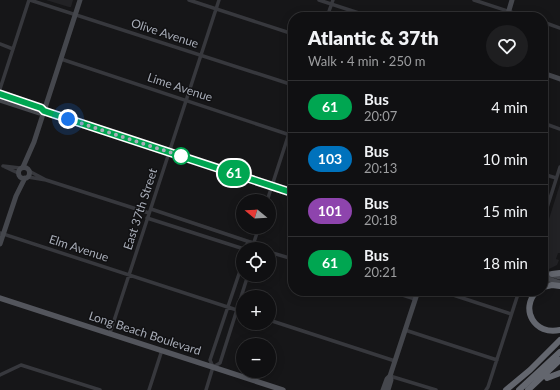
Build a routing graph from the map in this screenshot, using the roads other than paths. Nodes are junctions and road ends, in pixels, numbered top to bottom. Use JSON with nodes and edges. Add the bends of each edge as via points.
{"nodes":[{"id":1,"x":29,"y":0,"type":"edge"},
{"id":2,"x":80,"y":0,"type":"edge"},
{"id":3,"x":190,"y":0,"type":"edge"},
{"id":4,"x":219,"y":0,"type":"edge"},
{"id":5,"x":319,"y":0,"type":"edge"},
{"id":6,"x":474,"y":0,"type":"edge"},
{"id":7,"x":512,"y":0,"type":"edge"},
{"id":8,"x":332,"y":2,"type":"edge"},
{"id":9,"x":216,"y":9,"type":"junction"},
{"id":10,"x":329,"y":12,"type":"edge"},
{"id":11,"x":358,"y":12,"type":"edge"},
{"id":12,"x":502,"y":12,"type":"edge"},
{"id":13,"x":508,"y":12,"type":"edge"},
{"id":14,"x":75,"y":14,"type":"junction"},
{"id":15,"x":548,"y":24,"type":"edge"},
{"id":16,"x":560,"y":28,"type":"edge"},
{"id":17,"x":288,"y":32,"type":"edge"},
{"id":18,"x":0,"y":44,"type":"edge"},
{"id":19,"x":13,"y":49,"type":"junction"},
{"id":20,"x":200,"y":55,"type":"junction"},
{"id":21,"x":61,"y":59,"type":"junction"},
{"id":22,"x":548,"y":75,"type":"edge"},
{"id":23,"x":560,"y":79,"type":"edge"},
{"id":24,"x":288,"y":82,"type":"edge"},
{"id":25,"x":0,"y":89,"type":"edge"},
{"id":26,"x":0,"y":94,"type":"edge"},
{"id":27,"x":0,"y":100,"type":"edge"},
{"id":28,"x":186,"y":100,"type":"junction"},
{"id":29,"x":44,"y":111,"type":"junction"},
{"id":30,"x":548,"y":125,"type":"edge"},
{"id":31,"x":560,"y":129,"type":"edge"},
{"id":32,"x":288,"y":134,"type":"joint"},
{"id":33,"x":168,"y":152,"type":"junction"},
{"id":34,"x":2,"y":165,"type":"edge"},
{"id":35,"x":560,"y":167,"type":"edge"},
{"id":36,"x":24,"y":172,"type":"junction"},
{"id":37,"x":548,"y":176,"type":"edge"},
{"id":38,"x":556,"y":178,"type":"junction"},
{"id":39,"x":272,"y":186,"type":"junction"},
{"id":40,"x":288,"y":191,"type":"edge"},
{"id":41,"x":269,"y":194,"type":"edge"},
{"id":42,"x":548,"y":204,"type":"edge"},
{"id":43,"x":150,"y":209,"type":"junction"},
{"id":44,"x":149,"y":213,"type":"junction"},
{"id":45,"x":147,"y":218,"type":"junction"},
{"id":46,"x":2,"y":234,"type":"edge"},
{"id":47,"x":256,"y":234,"type":"edge"},
{"id":48,"x":252,"y":242,"type":"joint"},
{"id":49,"x":0,"y":244,"type":"edge"},
{"id":50,"x":236,"y":246,"type":"edge"},
{"id":51,"x":276,"y":254,"type":"edge"},
{"id":52,"x":288,"y":258,"type":"edge"},
{"id":53,"x":548,"y":273,"type":"edge"},
{"id":54,"x":560,"y":273,"type":"edge"},
{"id":55,"x":552,"y":274,"type":"junction"},
{"id":56,"x":129,"y":275,"type":"junction"},
{"id":57,"x":560,"y":277,"type":"edge"},
{"id":58,"x":548,"y":279,"type":"edge"},
{"id":59,"x":236,"y":282,"type":"edge"},
{"id":60,"x":560,"y":284,"type":"edge"},
{"id":61,"x":548,"y":286,"type":"edge"},
{"id":62,"x":406,"y":296,"type":"edge"},
{"id":63,"x":416,"y":296,"type":"edge"},
{"id":64,"x":456,"y":296,"type":"edge"},
{"id":65,"x":517,"y":296,"type":"edge"},
{"id":66,"x":533,"y":296,"type":"edge"},
{"id":67,"x":0,"y":298,"type":"edge"},
{"id":68,"x":415,"y":299,"type":"junction"},
{"id":69,"x":228,"y":307,"type":"junction"},
{"id":70,"x":236,"y":310,"type":"edge"},
{"id":71,"x":236,"y":313,"type":"edge"},
{"id":72,"x":511,"y":314,"type":"junction"},
{"id":73,"x":276,"y":322,"type":"edge"},
{"id":74,"x":405,"y":330,"type":"junction"},
{"id":75,"x":560,"y":330,"type":"edge"},
{"id":76,"x":110,"y":333,"type":"junction"},
{"id":77,"x":560,"y":336,"type":"edge"},
{"id":78,"x":560,"y":340,"type":"edge"},
{"id":79,"x":162,"y":350,"type":"junction"},
{"id":80,"x":560,"y":352,"type":"edge"},
{"id":81,"x":541,"y":359,"type":"junction"},
{"id":82,"x":497,"y":360,"type":"junction"},
{"id":83,"x":560,"y":360,"type":"edge"},
{"id":84,"x":395,"y":361,"type":"junction"},
{"id":85,"x":560,"y":364,"type":"edge"},
{"id":86,"x":213,"y":367,"type":"junction"},
{"id":87,"x":560,"y":373,"type":"edge"},
{"id":88,"x":0,"y":375,"type":"edge"},
{"id":89,"x":390,"y":376,"type":"junction"},
{"id":90,"x":547,"y":378,"type":"junction"},
{"id":91,"x":100,"y":390,"type":"edge"},
{"id":92,"x":149,"y":390,"type":"edge"},
{"id":93,"x":206,"y":390,"type":"edge"},
{"id":94,"x":283,"y":390,"type":"edge"},
{"id":95,"x":383,"y":390,"type":"edge"},
{"id":96,"x":388,"y":390,"type":"edge"},
{"id":97,"x":436,"y":390,"type":"edge"},
{"id":98,"x":486,"y":390,"type":"edge"},
{"id":99,"x":506,"y":390,"type":"edge"},
{"id":100,"x":519,"y":390,"type":"edge"},
{"id":101,"x":528,"y":390,"type":"edge"},
{"id":102,"x":533,"y":390,"type":"edge"}],
"edges":[{"from":1,"to":14,"type":"street","name":"Olive Avenue"},
{"from":1,"to":19,"type":"street"},
{"from":2,"to":14,"type":"main road"},
{"from":3,"to":9,"type":"street"},
{"from":4,"to":9,"type":"street","name":"East 37th Street"},
{"from":5,"to":8,"type":"street"},
{"from":6,"to":12,"type":"street"},
{"from":7,"to":13,"type":"main road"},
{"from":8,"to":10,"type":"street"},
{"from":8,"to":11,"type":"street"},
{"from":9,"to":17,"type":"street"},
{"from":9,"to":20,"type":"street","name":"East 37th Street"},
{"from":14,"to":20,"type":"street","name":"Olive Avenue"},
{"from":14,"to":21,"type":"main road"},
{"from":15,"to":16,"type":"street"},
{"from":18,"to":19,"type":"street"},
{"from":19,"to":25,"type":"street"},
{"from":20,"to":24,"type":"street","name":"Olive Avenue"},
{"from":20,"to":28,"type":"street","name":"East 37th Street"},
{"from":21,"to":28,"type":"street","name":"Lime Avenue"},
{"from":21,"to":29,"type":"main road"},
{"from":22,"to":23,"type":"main road"},
{"from":26,"to":29,"type":"main road"},
{"from":27,"to":29,"type":"main road","via":[[39,113]]},
{"from":28,"to":32,"type":"street","name":"Lime Avenue"},
{"from":28,"to":33,"type":"street","name":"East 37th Street"},
{"from":29,"to":33,"type":"main road"},
{"from":29,"to":36,"type":"main road"},
{"from":30,"to":31,"type":"street"},
{"from":32,"to":39,"type":"street"},
{"from":33,"to":39,"type":"main road"},
{"from":33,"to":43,"type":"street","name":"East 37th Street"},
{"from":34,"to":36,"type":"street"},
{"from":35,"to":38,"type":"street"},
{"from":36,"to":44,"type":"street"},
{"from":36,"to":46,"type":"main road"},
{"from":37,"to":38,"type":"street"},
{"from":38,"to":42,"type":"street"},
{"from":39,"to":40,"type":"main road"},
{"from":39,"to":41,"type":"street"},
{"from":43,"to":44,"type":"street","name":"East 37th Street"},
{"from":43,"to":48,"type":"street"},
{"from":44,"to":45,"type":"street","name":"East 37th Street"},
{"from":45,"to":50,"type":"street"},
{"from":45,"to":56,"type":"street","name":"East 37th Street"},
{"from":46,"to":49,"type":"main road"},
{"from":46,"to":56,"type":"street","name":"Elm Avenue"},
{"from":47,"to":48,"type":"street"},
{"from":51,"to":52,"type":"street"},
{"from":53,"to":55,"type":"main road"},
{"from":54,"to":55,"type":"highway"},
{"from":55,"to":57,"type":"main road"},
{"from":56,"to":69,"type":"street","name":"Elm Avenue"},
{"from":56,"to":76,"type":"street","name":"East 37th Street"},
{"from":58,"to":60,"type":"main road"},
{"from":59,"to":69,"type":"street"},
{"from":60,"to":61,"type":"highway"},
{"from":62,"to":68,"type":"street"},
{"from":63,"to":68,"type":"main road"},
{"from":64,"to":72,"type":"street"},
{"from":65,"to":72,"type":"street"},
{"from":66,"to":75,"type":"highway","via":[[530,305],[533,321],[546,330]]},
{"from":67,"to":76,"type":"main road","name":"Long Beach Boulevard"},
{"from":68,"to":74,"type":"main road"},
{"from":69,"to":70,"type":"street","name":"Elm Avenue"},
{"from":69,"to":86,"type":"street","via":[[210,360]]},
{"from":71,"to":86,"type":"street","via":[[220,363]]},
{"from":72,"to":82,"type":"street"},
{"from":73,"to":84,"type":"street"},
{"from":74,"to":82,"type":"street"},
{"from":74,"to":84,"type":"main road"},
{"from":76,"to":79,"type":"main road","name":"Long Beach Boulevard"},
{"from":77,"to":81,"type":"highway"},
{"from":78,"to":81,"type":"highway"},
{"from":79,"to":86,"type":"main road","name":"Long Beach Boulevard"},
{"from":79,"to":92,"type":"street"},
{"from":80,"to":100,"type":"highway"},
{"from":81,"to":99,"type":"highway"},
{"from":82,"to":98,"type":"street"},
{"from":83,"to":101,"type":"highway"},
{"from":84,"to":89,"type":"main road"},
{"from":85,"to":90,"type":"highway"},
{"from":86,"to":93,"type":"street"},
{"from":86,"to":94,"type":"main road","name":"Long Beach Boulevard"},
{"from":87,"to":90,"type":"highway"},
{"from":88,"to":91,"type":"street","via":[[21,365]]},
{"from":89,"to":95,"type":"main road"},
{"from":89,"to":96,"type":"main road"},
{"from":89,"to":97,"type":"street"},
{"from":90,"to":102,"type":"highway"}]}
